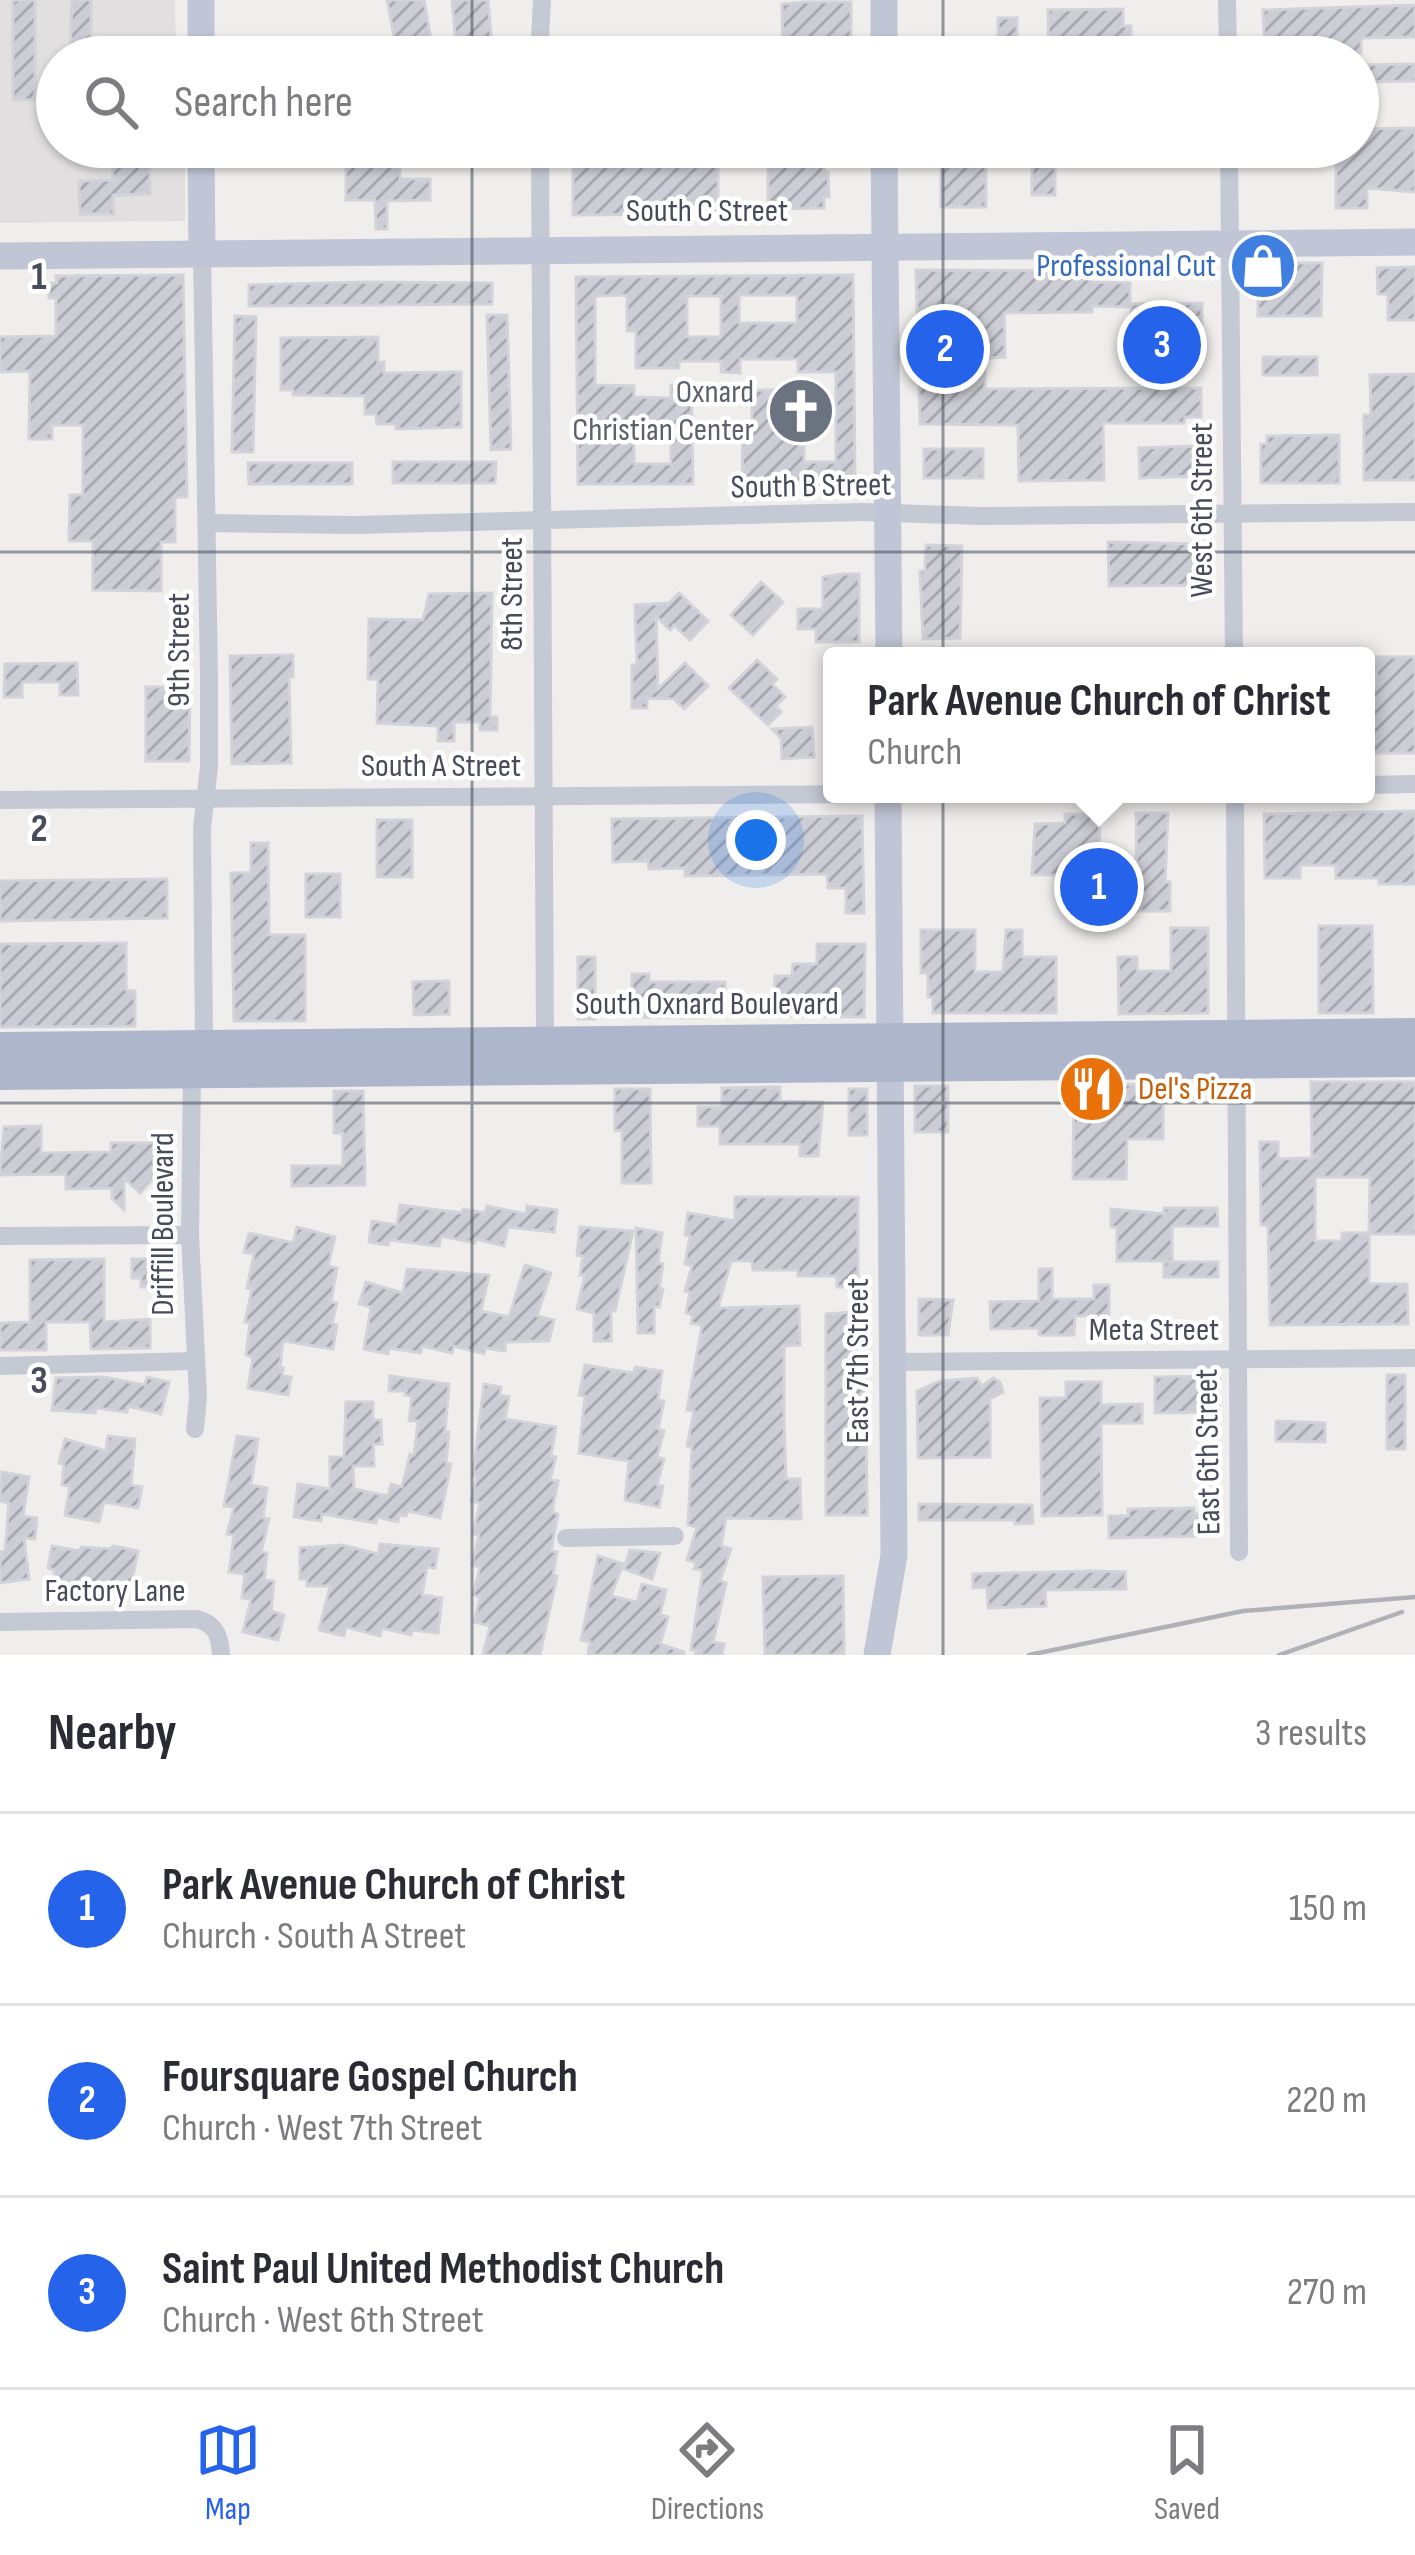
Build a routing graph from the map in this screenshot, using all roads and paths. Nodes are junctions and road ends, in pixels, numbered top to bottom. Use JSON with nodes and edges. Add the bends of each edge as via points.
{"nodes":[{"id":1,"x":200,"y":0,"type":"edge"},
{"id":2,"x":542,"y":0,"type":"edge"},
{"id":3,"x":884,"y":0,"type":"edge"},
{"id":4,"x":1227,"y":0,"type":"edge"},
{"id":5,"x":201,"y":36,"type":"edge"},
{"id":6,"x":539,"y":36,"type":"edge"},
{"id":7,"x":884,"y":36,"type":"edge"},
{"id":8,"x":1228,"y":36,"type":"edge"},
{"id":9,"x":201,"y":168,"type":"edge"},
{"id":10,"x":540,"y":168,"type":"edge"},
{"id":11,"x":884,"y":168,"type":"edge"},
{"id":12,"x":1229,"y":168,"type":"edge"},
{"id":13,"x":1415,"y":242,"type":"edge"},
{"id":14,"x":1230,"y":244,"type":"junction"},
{"id":15,"x":886,"y":245,"type":"junction"},
{"id":16,"x":541,"y":248,"type":"junction"},
{"id":17,"x":202,"y":255,"type":"junction"},
{"id":18,"x":0,"y":256,"type":"edge"},
{"id":19,"x":1415,"y":512,"type":"edge"},
{"id":20,"x":889,"y":514,"type":"junction"},
{"id":21,"x":1233,"y":514,"type":"junction"},
{"id":22,"x":542,"y":521,"type":"junction"},
{"id":23,"x":208,"y":523,"type":"junction"},
{"id":24,"x":889,"y":647,"type":"edge"},
{"id":25,"x":1234,"y":647,"type":"edge"},
{"id":26,"x":1415,"y":784,"type":"edge"},
{"id":27,"x":1375,"y":785,"type":"edge"},
{"id":28,"x":823,"y":795,"type":"edge"},
{"id":29,"x":544,"y":797,"type":"junction"},
{"id":30,"x":205,"y":798,"type":"junction"},
{"id":31,"x":0,"y":800,"type":"edge"},
{"id":32,"x":885,"y":803,"type":"edge"},
{"id":33,"x":1235,"y":803,"type":"edge"},
{"id":34,"x":1415,"y":1033,"type":"edge"},
{"id":35,"x":545,"y":1041,"type":"junction"},
{"id":36,"x":0,"y":1047,"type":"edge"},
{"id":37,"x":1234,"y":1049,"type":"junction"},
{"id":38,"x":890,"y":1053,"type":"junction"},
{"id":39,"x":198,"y":1058,"type":"junction"},
{"id":40,"x":1415,"y":1062,"type":"edge"},
{"id":41,"x":0,"y":1075,"type":"edge"},
{"id":42,"x":190,"y":1235,"type":"junction"},
{"id":43,"x":0,"y":1236,"type":"edge"},
{"id":44,"x":1415,"y":1358,"type":"edge"},
{"id":45,"x":1237,"y":1360,"type":"junction"},
{"id":46,"x":894,"y":1362,"type":"junction"},
{"id":47,"x":0,"y":1366,"type":"edge"},
{"id":48,"x":195,"y":1368,"type":"junction"},
{"id":49,"x":195,"y":1429,"type":"dead end"},
{"id":50,"x":675,"y":1536,"type":"dead end"},
{"id":51,"x":566,"y":1538,"type":"dead end"},
{"id":52,"x":1239,"y":1552,"type":"dead end"},
{"id":53,"x":0,"y":1622,"type":"edge"},
{"id":54,"x":221,"y":1647,"type":"edge"},
{"id":55,"x":877,"y":1655,"type":"edge"}],
"edges":[{"from":1,"to":5,"type":"street"},
{"from":2,"to":6,"type":"street"},
{"from":3,"to":7,"type":"street"},
{"from":4,"to":8,"type":"street"},
{"from":9,"to":17,"type":"street"},
{"from":10,"to":16,"type":"street","name":"8th Street"},
{"from":11,"to":15,"type":"street"},
{"from":12,"to":14,"type":"street","name":"West 6th Street"},
{"from":13,"to":14,"type":"street","name":"South C Street"},
{"from":14,"to":15,"type":"street","name":"South C Street"},
{"from":14,"to":21,"type":"street","name":"West 6th Street"},
{"from":15,"to":16,"type":"street","name":"South C Street"},
{"from":15,"to":20,"type":"street"},
{"from":16,"to":17,"type":"street","name":"South C Street"},
{"from":16,"to":22,"type":"street","name":"8th Street"},
{"from":17,"to":18,"type":"street","name":"South C Street"},
{"from":17,"to":23,"type":"street","name":"9th Street"},
{"from":19,"to":21,"type":"street","name":"South B Street"},
{"from":20,"to":21,"type":"street","name":"South B Street"},
{"from":20,"to":22,"type":"street","name":"South B Street"},
{"from":20,"to":24,"type":"street"},
{"from":21,"to":25,"type":"street","name":"West 6th Street"},
{"from":22,"to":23,"type":"street","name":"South B Street"},
{"from":22,"to":29,"type":"street","name":"8th Street"},
{"from":23,"to":30,"type":"street","name":"9th Street"},
{"from":26,"to":27,"type":"street"},
{"from":28,"to":29,"type":"street","name":"South A Street"},
{"from":29,"to":30,"type":"street","name":"South A Street"},
{"from":29,"to":35,"type":"street","name":"8th Street"},
{"from":30,"to":31,"type":"street","name":"South A Street"},
{"from":30,"to":39,"type":"street","name":"9th Street"},
{"from":32,"to":38,"type":"street","name":"East 7th Street"},
{"from":33,"to":37,"type":"street"},
{"from":34,"to":37,"type":"main road","name":"South Oxnard Boulevard"},
{"from":35,"to":38,"type":"main road","name":"South Oxnard Boulevard"},
{"from":35,"to":39,"type":"main road","name":"South Oxnard Boulevard"},
{"from":36,"to":39,"type":"main road","name":"South Oxnard Boulevard"},
{"from":37,"to":38,"type":"main road","name":"South Oxnard Boulevard"},
{"from":37,"to":40,"type":"main road","name":"South Oxnard Boulevard"},
{"from":37,"to":45,"type":"street","name":"East 6th Street"},
{"from":38,"to":39,"type":"main road","name":"South Oxnard Boulevard"},
{"from":38,"to":46,"type":"street","name":"East 7th Street"},
{"from":39,"to":41,"type":"main road","name":"South Oxnard Boulevard"},
{"from":39,"to":42,"type":"street","name":"Driffill Boulevard"},
{"from":42,"to":43,"type":"street"},
{"from":42,"to":48,"type":"street","name":"Driffill Boulevard"},
{"from":44,"to":45,"type":"street","name":"Meta Street"},
{"from":45,"to":46,"type":"street","name":"Meta Street"},
{"from":45,"to":52,"type":"street","name":"East 6th Street"},
{"from":46,"to":55,"type":"street","name":"East 7th Street","via":[[894,1555]]},
{"from":47,"to":48,"type":"street"},
{"from":48,"to":49,"type":"street","name":"Driffill Boulevard"},
{"from":50,"to":51,"type":"street"},
{"from":53,"to":54,"type":"street","name":"Factory Lane","via":[[197,1619]]}]}
